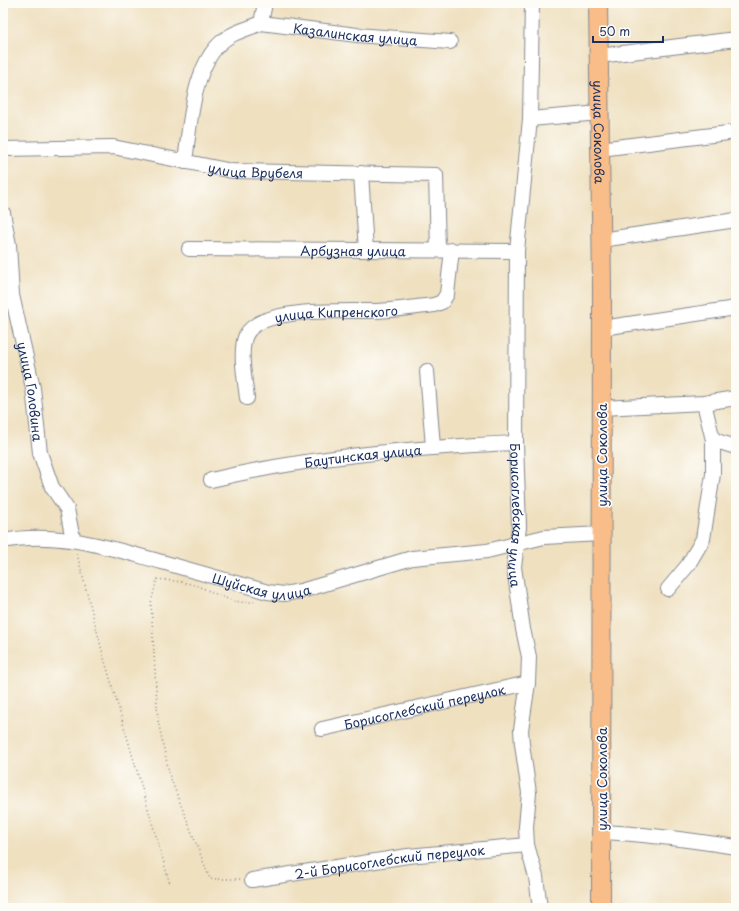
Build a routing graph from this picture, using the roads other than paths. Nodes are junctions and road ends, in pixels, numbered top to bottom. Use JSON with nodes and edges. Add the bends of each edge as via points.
{"nodes":[{"id":1,"x":265,"y":3,"type":"edge"},
{"id":2,"x":532,"y":3,"type":"edge"},
{"id":3,"x":598,"y":3,"type":"edge"},
{"id":4,"x":261,"y":23,"type":"junction"},
{"id":5,"x":736,"y":39,"type":"edge"},
{"id":6,"x":450,"y":42,"type":"dead end"},
{"id":7,"x":599,"y":56,"type":"junction"},
{"id":8,"x":600,"y":113,"type":"junction"},
{"id":9,"x":530,"y":119,"type":"junction"},
{"id":10,"x":736,"y":132,"type":"edge"},
{"id":11,"x":3,"y":149,"type":"edge"},
{"id":12,"x":600,"y":149,"type":"junction"},
{"id":13,"x":184,"y":162,"type":"junction"},
{"id":14,"x":361,"y":173,"type":"junction"},
{"id":15,"x":3,"y":213,"type":"edge"},
{"id":16,"x":736,"y":220,"type":"edge"},
{"id":17,"x":601,"y":240,"type":"junction"},
{"id":18,"x":189,"y":249,"type":"dead end"},
{"id":19,"x":366,"y":250,"type":"junction"},
{"id":20,"x":445,"y":250,"type":"junction"},
{"id":21,"x":517,"y":251,"type":"junction"},
{"id":22,"x":736,"y":308,"type":"edge"},
{"id":23,"x":602,"y":328,"type":"junction"},
{"id":24,"x":427,"y":371,"type":"dead end"},
{"id":25,"x":247,"y":398,"type":"dead end"},
{"id":26,"x":736,"y":398,"type":"edge"},
{"id":27,"x":704,"y":403,"type":"junction"},
{"id":28,"x":601,"y":408,"type":"junction"},
{"id":29,"x":713,"y":440,"type":"junction"},
{"id":30,"x":516,"y":443,"type":"junction"},
{"id":31,"x":433,"y":447,"type":"junction"},
{"id":32,"x":736,"y":447,"type":"edge"},
{"id":33,"x":211,"y":480,"type":"dead end"},
{"id":34,"x":601,"y":534,"type":"junction"},
{"id":35,"x":73,"y":540,"type":"junction"},
{"id":36,"x":3,"y":541,"type":"edge"},
{"id":37,"x":518,"y":542,"type":"junction"},
{"id":38,"x":668,"y":588,"type":"dead end"},
{"id":39,"x":528,"y":683,"type":"junction"},
{"id":40,"x":322,"y":729,"type":"dead end"},
{"id":41,"x":600,"y":832,"type":"junction"},
{"id":42,"x":528,"y":845,"type":"junction"},
{"id":43,"x":736,"y":847,"type":"edge"},
{"id":44,"x":252,"y":880,"type":"road end"},
{"id":45,"x":540,"y":908,"type":"edge"},
{"id":46,"x":601,"y":908,"type":"edge"}],
"edges":[{"from":1,"to":4,"type":"street"},
{"from":2,"to":9,"type":"street","name":"Борисоглебская улица"},
{"from":3,"to":7,"type":"main road","name":"улица Соколова"},
{"from":4,"to":6,"type":"street","name":"Казалинская улица","via":[[357,35]]},
{"from":4,"to":13,"type":"street","via":[[229,36],[214,49],[194,95]]},
{"from":5,"to":7,"type":"street"},
{"from":7,"to":8,"type":"main road","name":"улица Соколова"},
{"from":8,"to":9,"type":"street"},
{"from":8,"to":12,"type":"main road","name":"улица Соколова"},
{"from":9,"to":21,"type":"street","name":"Борисоглебская улица"},
{"from":10,"to":12,"type":"street"},
{"from":11,"to":13,"type":"street","name":"улица Врубеля","via":[[113,148]]},
{"from":12,"to":17,"type":"main road","name":"улица Соколова"},
{"from":13,"to":14,"type":"street","name":"улица Врубеля","via":[[232,171]]},
{"from":14,"to":19,"type":"street"},
{"from":14,"to":20,"type":"street","name":"улица Врубеля","via":[[436,175]]},
{"from":15,"to":35,"type":"street","name":"улица Головина","via":[[9,245],[12,295],[33,388],[40,453],[52,487],[67,508]]},
{"from":16,"to":17,"type":"street"},
{"from":17,"to":23,"type":"main road","name":"улица Соколова"},
{"from":18,"to":19,"type":"street","name":"Арбузная улица"},
{"from":19,"to":20,"type":"street","name":"Арбузная улица"},
{"from":20,"to":21,"type":"street","name":"Арбузная улица"},
{"from":20,"to":25,"type":"street","name":"улица Кипренского","via":[[447,294],[442,302],[378,311],[296,313],[272,318],[254,326],[247,333],[243,344]]},
{"from":21,"to":30,"type":"street","name":"Борисоглебская улица"},
{"from":22,"to":23,"type":"street"},
{"from":23,"to":28,"type":"main road","name":"улица Соколова"},
{"from":24,"to":31,"type":"street"},
{"from":26,"to":27,"type":"street"},
{"from":27,"to":28,"type":"street"},
{"from":27,"to":29,"type":"street"},
{"from":28,"to":34,"type":"main road","name":"улица Соколова"},
{"from":29,"to":32,"type":"street"},
{"from":29,"to":38,"type":"street","via":[[713,474],[703,539],[688,565]]},
{"from":30,"to":31,"type":"street","name":"Баутинская улица"},
{"from":30,"to":37,"type":"street","name":"Борисоглебская улица"},
{"from":31,"to":33,"type":"street","name":"Баутинская улица","via":[[311,460]]},
{"from":34,"to":37,"type":"street","name":"Шуйская улица","via":[[544,537]]},
{"from":34,"to":41,"type":"main road","name":"улица Соколова"},
{"from":35,"to":36,"type":"street","name":"Шуйская улица","via":[[42,537]]},
{"from":35,"to":37,"type":"street","name":"Шуйская улица","via":[[111,548],[268,592],[284,594],[412,558],[487,551]]},
{"from":37,"to":39,"type":"street","name":"Борисоглебская улица","via":[[514,567],[529,657]]},
{"from":39,"to":40,"type":"street","name":"Борисоглебский переулок"},
{"from":39,"to":42,"type":"street","name":"Борисоглебская улица","via":[[521,730],[529,793],[526,827]]},
{"from":41,"to":43,"type":"street","via":[[679,838]]},
{"from":41,"to":46,"type":"main road","name":"улица Соколова"},
{"from":42,"to":44,"type":"street","name":"2-й Борисоглебский переулок","via":[[415,856]]},
{"from":42,"to":45,"type":"street","name":"Борисоглебская улица"}]}
